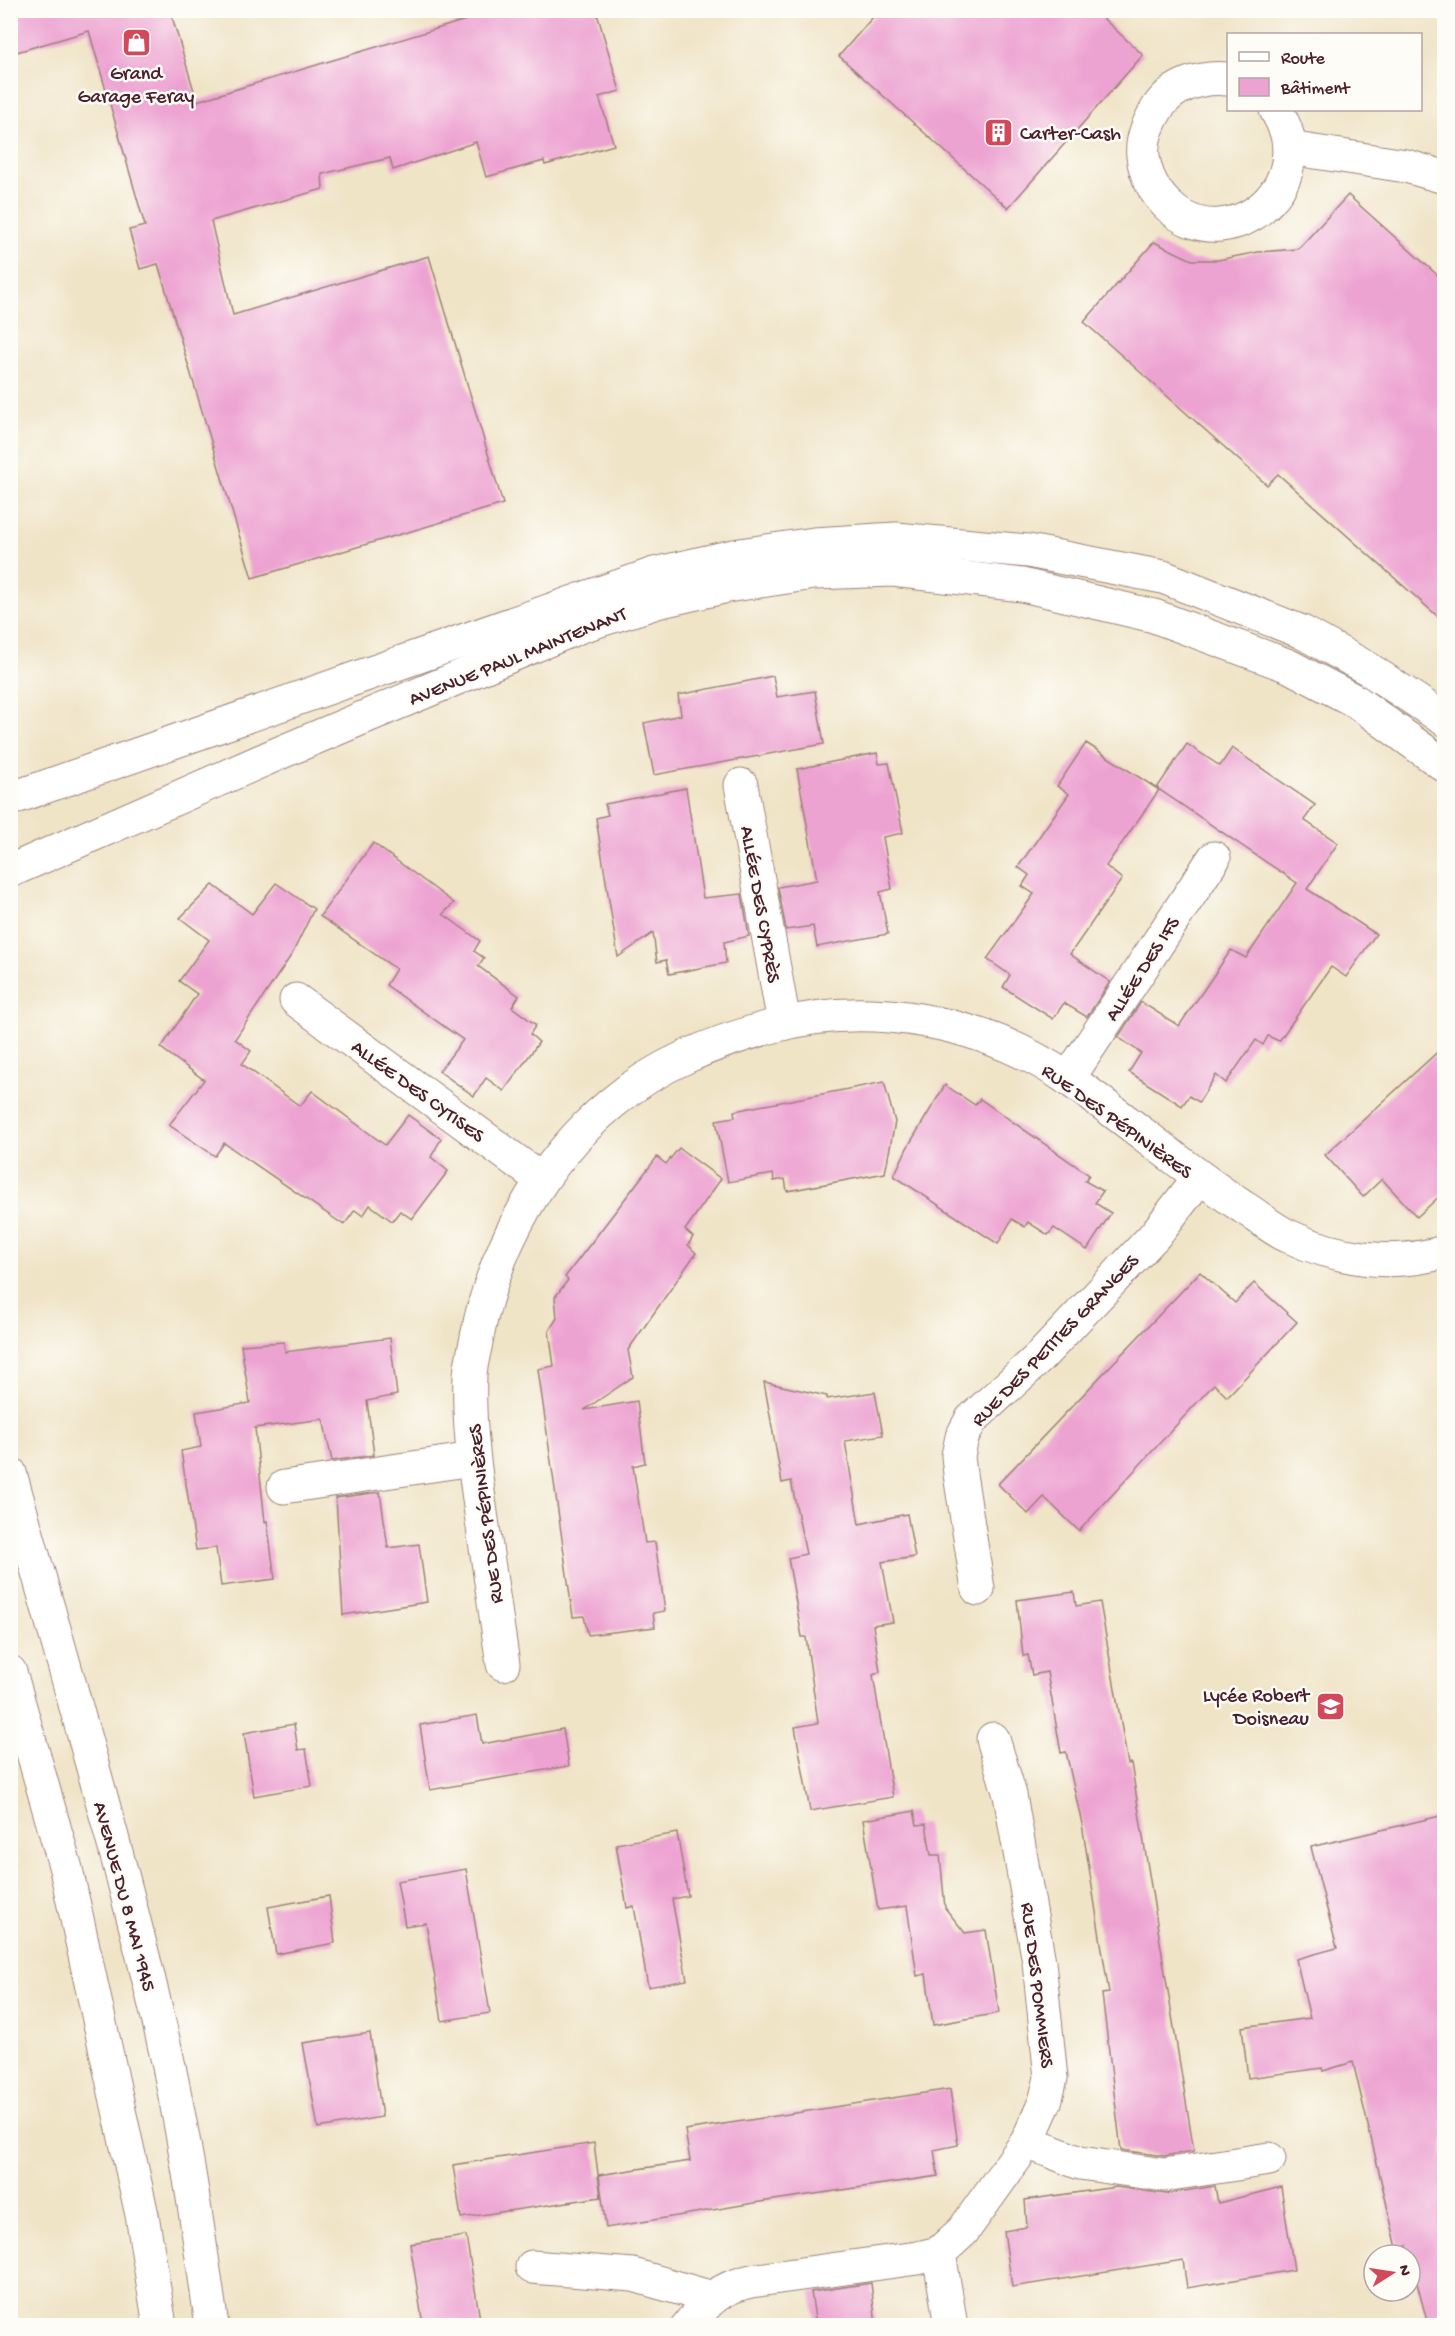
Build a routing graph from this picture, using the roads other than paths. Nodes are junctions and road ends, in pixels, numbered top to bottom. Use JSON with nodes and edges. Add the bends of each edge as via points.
{"nodes":[{"id":1,"x":1227,"y":79,"type":"edge"},
{"id":2,"x":1277,"y":111,"type":"edge"},
{"id":3,"x":1289,"y":148,"type":"junction"},
{"id":4,"x":1444,"y":177,"type":"edge"},
{"id":5,"x":1444,"y":719,"type":"edge"},
{"id":6,"x":1444,"y":765,"type":"edge"},
{"id":7,"x":741,"y":785,"type":"dead end"},
{"id":8,"x":10,"y":799,"type":"edge"},
{"id":9,"x":1214,"y":858,"type":"dead end"},
{"id":10,"x":10,"y":871,"type":"edge"},
{"id":11,"x":296,"y":1000,"type":"dead end"},
{"id":12,"x":784,"y":1023,"type":"junction"},
{"id":13,"x":1068,"y":1079,"type":"junction"},
{"id":14,"x":1199,"y":1178,"type":"junction"},
{"id":15,"x":542,"y":1180,"type":"junction"},
{"id":16,"x":1444,"y":1252,"type":"edge"},
{"id":17,"x":473,"y":1459,"type":"junction"},
{"id":18,"x":10,"y":1473,"type":"edge"},
{"id":19,"x":284,"y":1487,"type":"dead end"},
{"id":20,"x":978,"y":1589,"type":"dead end"},
{"id":21,"x":503,"y":1664,"type":"dead end"},
{"id":22,"x":10,"y":1672,"type":"edge"},
{"id":23,"x":993,"y":1739,"type":"dead end"},
{"id":24,"x":1027,"y":2142,"type":"junction"},
{"id":25,"x":1269,"y":2159,"type":"dead end"},
{"id":26,"x":939,"y":2253,"type":"junction"},
{"id":27,"x":532,"y":2267,"type":"dead end"},
{"id":28,"x":712,"y":2298,"type":"junction"},
{"id":29,"x":160,"y":2325,"type":"edge"},
{"id":30,"x":212,"y":2325,"type":"edge"},
{"id":31,"x":688,"y":2325,"type":"edge"},
{"id":32,"x":951,"y":2325,"type":"edge"}],
"edges":[{"from":1,"to":3,"type":"street","via":[[1185,84],[1162,101],[1148,125],[1142,154],[1149,182],[1166,205],[1191,220],[1218,225],[1247,218],[1270,201],[1285,177]]},
{"from":2,"to":3,"type":"street","via":[[1286,128]]},
{"from":3,"to":4,"type":"street","via":[[1406,166]]},
{"from":5,"to":8,"type":"street","name":"AVENUE PAUL MAINTENANT","via":[[1367,668],[1302,632],[1163,577],[1029,551],[896,539],[733,556],[654,574]]},
{"from":6,"to":10,"type":"street","name":"AVENUE PAUL MAINTENANT","via":[[1357,702],[1289,666],[1154,616],[1022,585],[893,570],[814,573],[657,602],[581,626]]},
{"from":7,"to":12,"type":"street","name":"ALLÉE DES CYPRÈS"},
{"from":9,"to":13,"type":"street","name":"ALLÉE DES IFS"},
{"from":11,"to":15,"type":"street","name":"ALLÉE DES CYTISES"},
{"from":12,"to":13,"type":"street","name":"RUE DES PÉPINIÈRES","via":[[833,1015],[880,1014],[932,1022],[1026,1055]]},
{"from":12,"to":15,"type":"street","name":"RUE DES PÉPINIÈRES","via":[[678,1059],[630,1088],[587,1124]]},
{"from":13,"to":14,"type":"street","name":"RUE DES PÉPINIÈRES"},
{"from":14,"to":16,"type":"street","name":"RUE DES PÉPINIÈRES","via":[[1287,1236],[1340,1255],[1383,1261]]},
{"from":14,"to":20,"type":"street","name":"RUE DES PETITES GRANGES","via":[[1155,1235],[1040,1357],[971,1420],[958,1456]]},
{"from":15,"to":17,"type":"street","name":"RUE DES PÉPINIÈRES","via":[[501,1253],[481,1314],[470,1373]]},
{"from":17,"to":19,"type":"street"},
{"from":17,"to":21,"type":"street","name":"RUE DES PÉPINIÈRES"},
{"from":18,"to":30,"type":"street","name":"AVENUE DU 8 MAI 1945","via":[[162,2036],[194,2200]]},
{"from":22,"to":29,"type":"street","via":[[71,1891],[142,2215]]},
{"from":23,"to":24,"type":"street","name":"RUE DES POMMIERS","via":[[1010,1795],[1039,1962],[1049,2052],[1051,2078],[1045,2103]]},
{"from":24,"to":25,"type":"street","via":[[1080,2163],[1164,2175]]},
{"from":24,"to":26,"type":"street","name":"RUE DES POMMIERS","via":[[963,2231]]},
{"from":26,"to":28,"type":"street","via":[[751,2281],[731,2286]]},
{"from":26,"to":32,"type":"street"},
{"from":27,"to":28,"type":"street","via":[[633,2275]]},
{"from":28,"to":31,"type":"street"}]}
